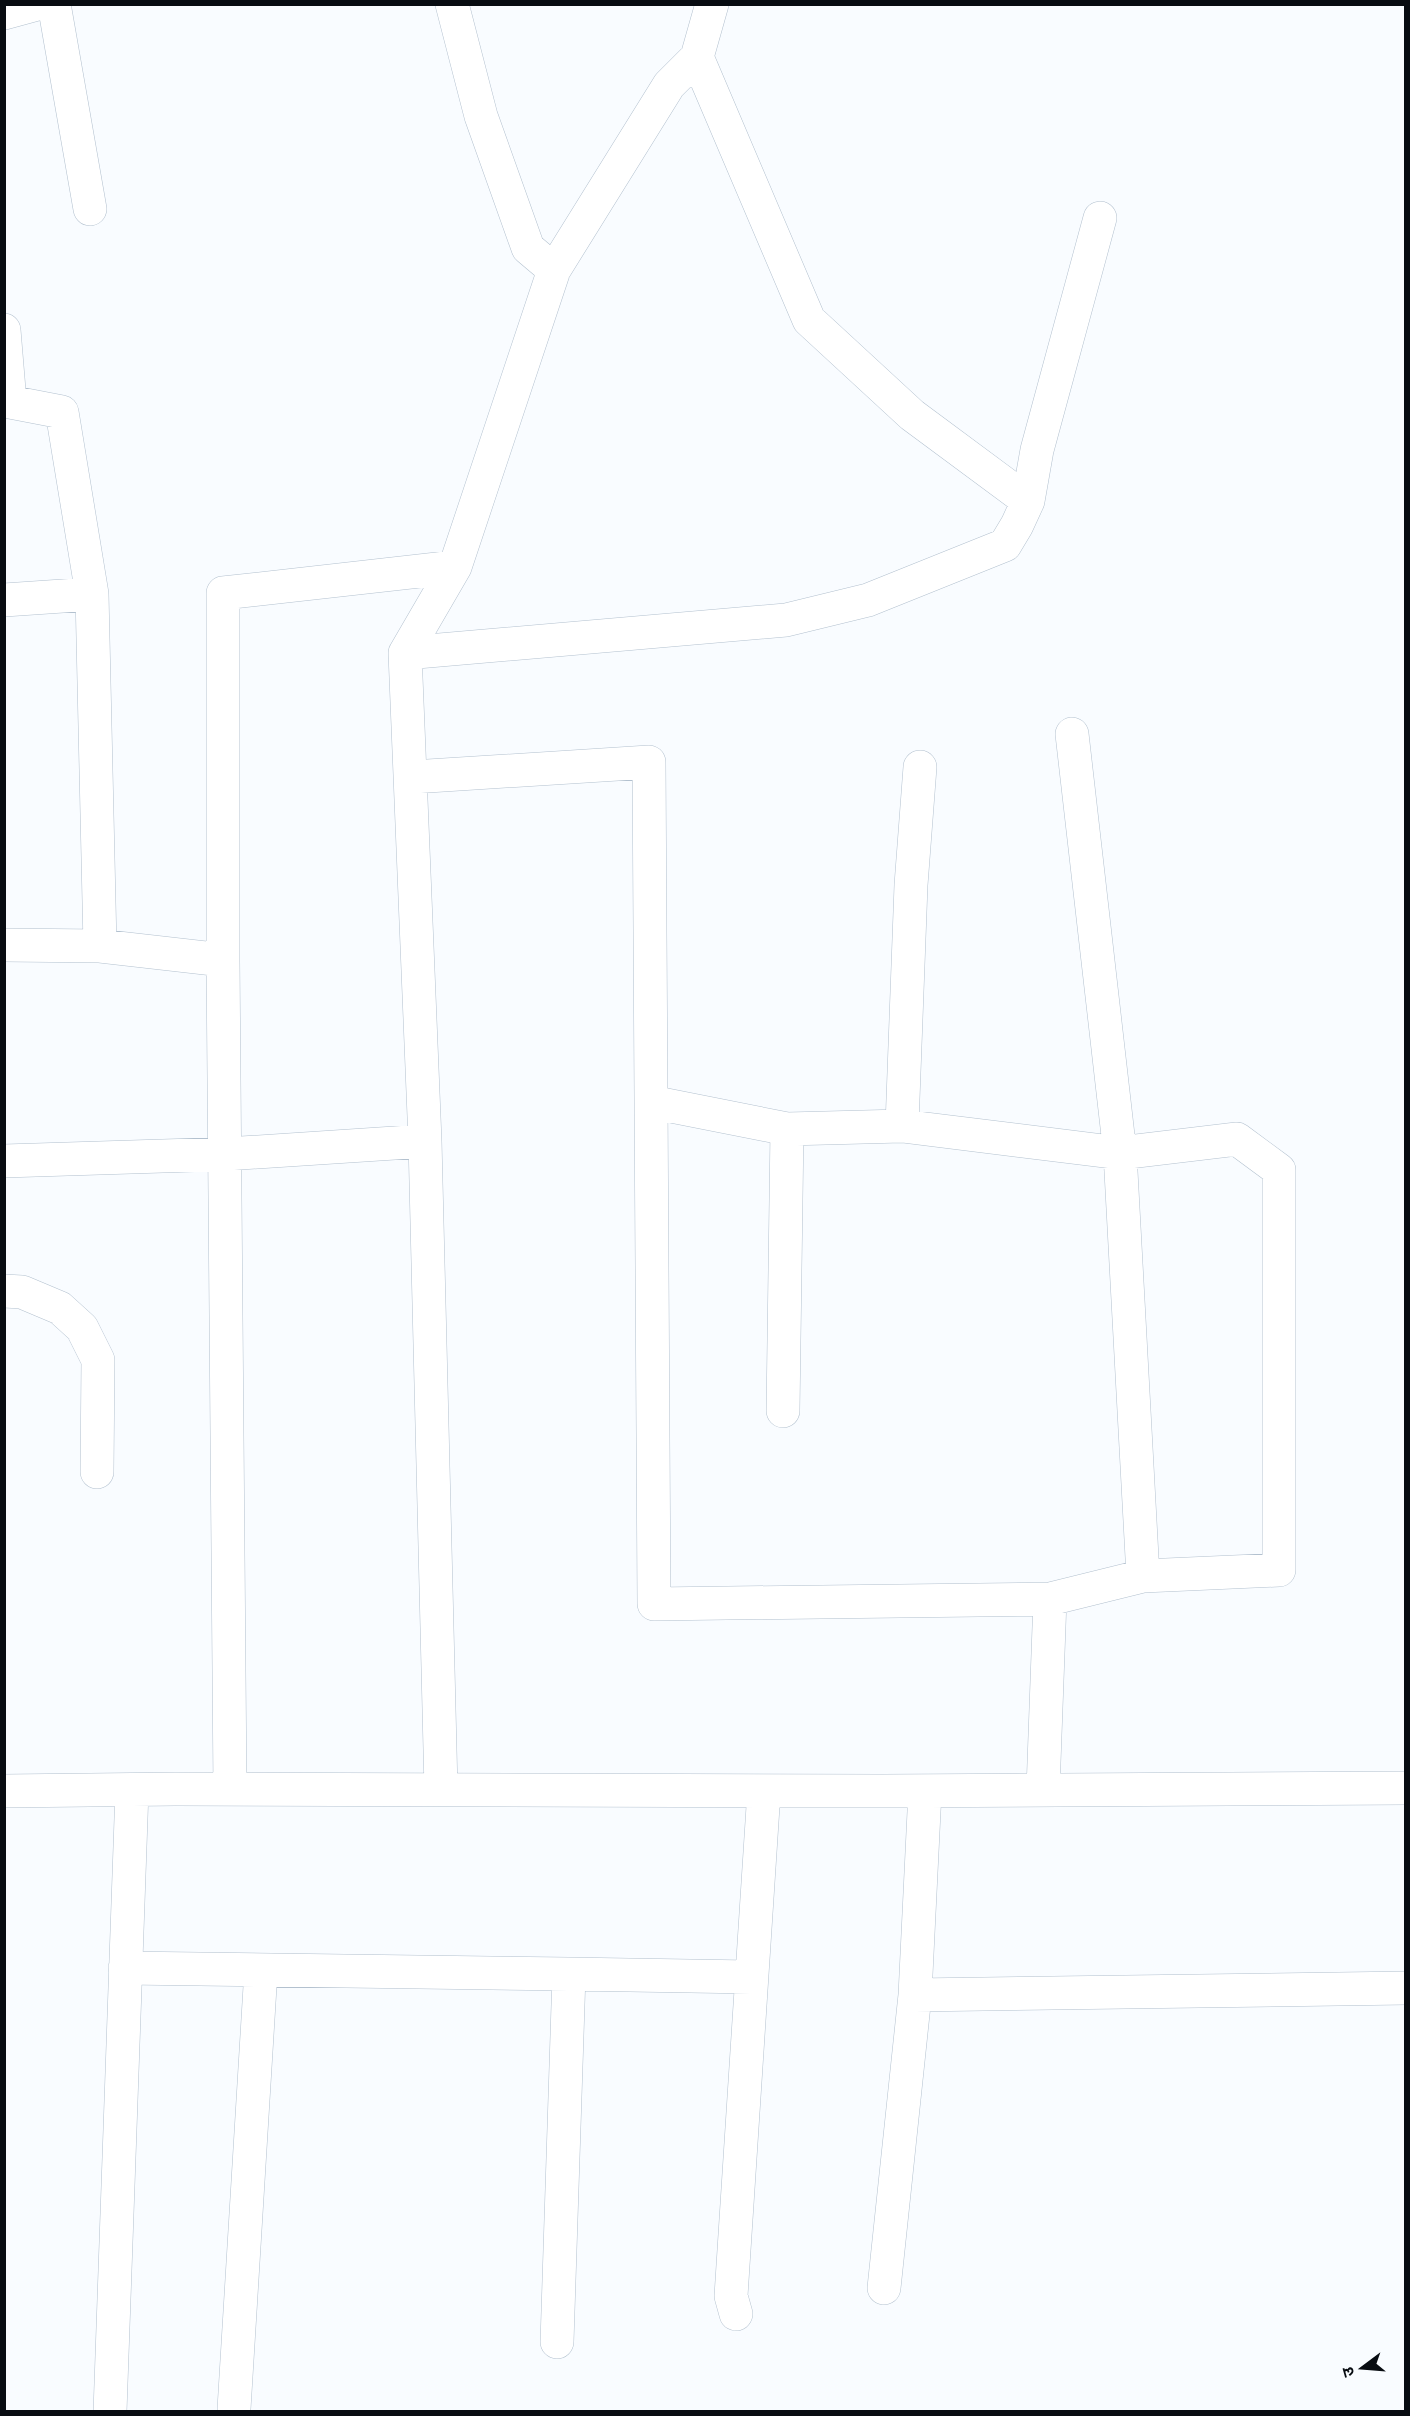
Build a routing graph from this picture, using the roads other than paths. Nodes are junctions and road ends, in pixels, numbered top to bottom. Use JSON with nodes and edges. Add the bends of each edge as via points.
{"nodes":[{"id":1,"x":37,"y":4,"type":"edge"},
{"id":2,"x":54,"y":4,"type":"edge"},
{"id":3,"x":452,"y":4,"type":"edge"},
{"id":4,"x":712,"y":4,"type":"edge"},
{"id":5,"x":4,"y":13,"type":"edge"},
{"id":6,"x":697,"y":57,"type":"junction"},
{"id":7,"x":90,"y":209,"type":"dead end"},
{"id":8,"x":1100,"y":218,"type":"dead end"},
{"id":9,"x":554,"y":270,"type":"junction"},
{"id":10,"x":4,"y":330,"type":"edge"},
{"id":11,"x":1028,"y":501,"type":"junction"},
{"id":12,"x":455,"y":567,"type":"junction"},
{"id":13,"x":92,"y":594,"type":"junction"},
{"id":14,"x":4,"y":600,"type":"edge"},
{"id":15,"x":405,"y":653,"type":"junction"},
{"id":16,"x":1072,"y":734,"type":"dead end"},
{"id":17,"x":920,"y":767,"type":"dead end"},
{"id":18,"x":412,"y":777,"type":"junction"},
{"id":19,"x":4,"y":945,"type":"edge"},
{"id":20,"x":100,"y":946,"type":"junction"},
{"id":21,"x":223,"y":960,"type":"junction"},
{"id":22,"x":651,"y":1102,"type":"junction"},
{"id":23,"x":902,"y":1126,"type":"junction"},
{"id":24,"x":788,"y":1129,"type":"junction"},
{"id":25,"x":425,"y":1141,"type":"junction"},
{"id":26,"x":1120,"y":1153,"type":"junction"},
{"id":27,"x":226,"y":1154,"type":"junction"},
{"id":28,"x":4,"y":1161,"type":"edge"},
{"id":29,"x":4,"y":1291,"type":"edge"},
{"id":30,"x":783,"y":1411,"type":"dead end"},
{"id":31,"x":97,"y":1472,"type":"dead end"},
{"id":32,"x":1143,"y":1576,"type":"junction"},
{"id":33,"x":1050,"y":1599,"type":"junction"},
{"id":34,"x":1406,"y":1788,"type":"edge"},
{"id":35,"x":230,"y":1789,"type":"junction"},
{"id":36,"x":132,"y":1790,"type":"junction"},
{"id":37,"x":441,"y":1790,"type":"junction"},
{"id":38,"x":1043,"y":1790,"type":"junction"},
{"id":39,"x":4,"y":1791,"type":"edge"},
{"id":40,"x":764,"y":1791,"type":"junction"},
{"id":41,"x":925,"y":1791,"type":"junction"},
{"id":42,"x":125,"y":1968,"type":"junction"},
{"id":43,"x":261,"y":1970,"type":"junction"},
{"id":44,"x":569,"y":1974,"type":"junction"},
{"id":45,"x":751,"y":1977,"type":"junction"},
{"id":46,"x":1406,"y":1988,"type":"edge"},
{"id":47,"x":915,"y":1995,"type":"junction"},
{"id":48,"x":884,"y":2288,"type":"dead end"},
{"id":49,"x":736,"y":2314,"type":"dead end"},
{"id":50,"x":557,"y":2342,"type":"dead end"},
{"id":51,"x":234,"y":2409,"type":"dead end"},
{"id":52,"x":110,"y":2412,"type":"edge"}],
"edges":[{"from":1,"to":5,"type":"street"},
{"from":2,"to":7,"type":"street"},
{"from":3,"to":9,"type":"street","via":[[481,116],[528,248]]},
{"from":4,"to":6,"type":"street"},
{"from":6,"to":9,"type":"street","via":[[669,85]]},
{"from":6,"to":11,"type":"street","via":[[808,320],[912,415]]},
{"from":8,"to":11,"type":"street","via":[[1037,450]]},
{"from":9,"to":12,"type":"street"},
{"from":10,"to":13,"type":"street","via":[[10,402],[62,412]]},
{"from":11,"to":15,"type":"street","via":[[1005,545],[868,600],[786,620]]},
{"from":12,"to":15,"type":"street"},
{"from":12,"to":21,"type":"street","via":[[223,593]]},
{"from":13,"to":14,"type":"street"},
{"from":13,"to":20,"type":"street"},
{"from":15,"to":18,"type":"street"},
{"from":16,"to":26,"type":"street"},
{"from":17,"to":23,"type":"street","via":[[911,885]]},
{"from":18,"to":22,"type":"street","via":[[649,762]]},
{"from":18,"to":25,"type":"street"},
{"from":19,"to":20,"type":"street"},
{"from":20,"to":21,"type":"street"},
{"from":21,"to":27,"type":"street"},
{"from":22,"to":24,"type":"street"},
{"from":22,"to":33,"type":"street","via":[[654,1604]]},
{"from":23,"to":24,"type":"street"},
{"from":23,"to":26,"type":"street"},
{"from":24,"to":30,"type":"street"},
{"from":25,"to":27,"type":"street"},
{"from":25,"to":37,"type":"street"},
{"from":26,"to":32,"type":"street"},
{"from":26,"to":32,"type":"street","via":[[1237,1139],[1279,1170],[1279,1570]]},
{"from":27,"to":28,"type":"street"},
{"from":27,"to":35,"type":"street"},
{"from":29,"to":31,"type":"street","via":[[22,1292],[60,1308],[82,1328],[98,1360]]},
{"from":32,"to":33,"type":"street"},
{"from":33,"to":38,"type":"street"},
{"from":34,"to":38,"type":"street"},
{"from":35,"to":36,"type":"street"},
{"from":35,"to":37,"type":"street"},
{"from":36,"to":39,"type":"street"},
{"from":36,"to":42,"type":"street"},
{"from":37,"to":40,"type":"street"},
{"from":38,"to":41,"type":"street"},
{"from":40,"to":41,"type":"street"},
{"from":40,"to":45,"type":"street"},
{"from":41,"to":47,"type":"street"},
{"from":42,"to":43,"type":"street"},
{"from":42,"to":52,"type":"street"},
{"from":43,"to":44,"type":"street"},
{"from":43,"to":51,"type":"street"},
{"from":44,"to":45,"type":"street"},
{"from":44,"to":50,"type":"street"},
{"from":45,"to":49,"type":"street","via":[[731,2296]]},
{"from":46,"to":47,"type":"street"},
{"from":47,"to":48,"type":"street"}]}
